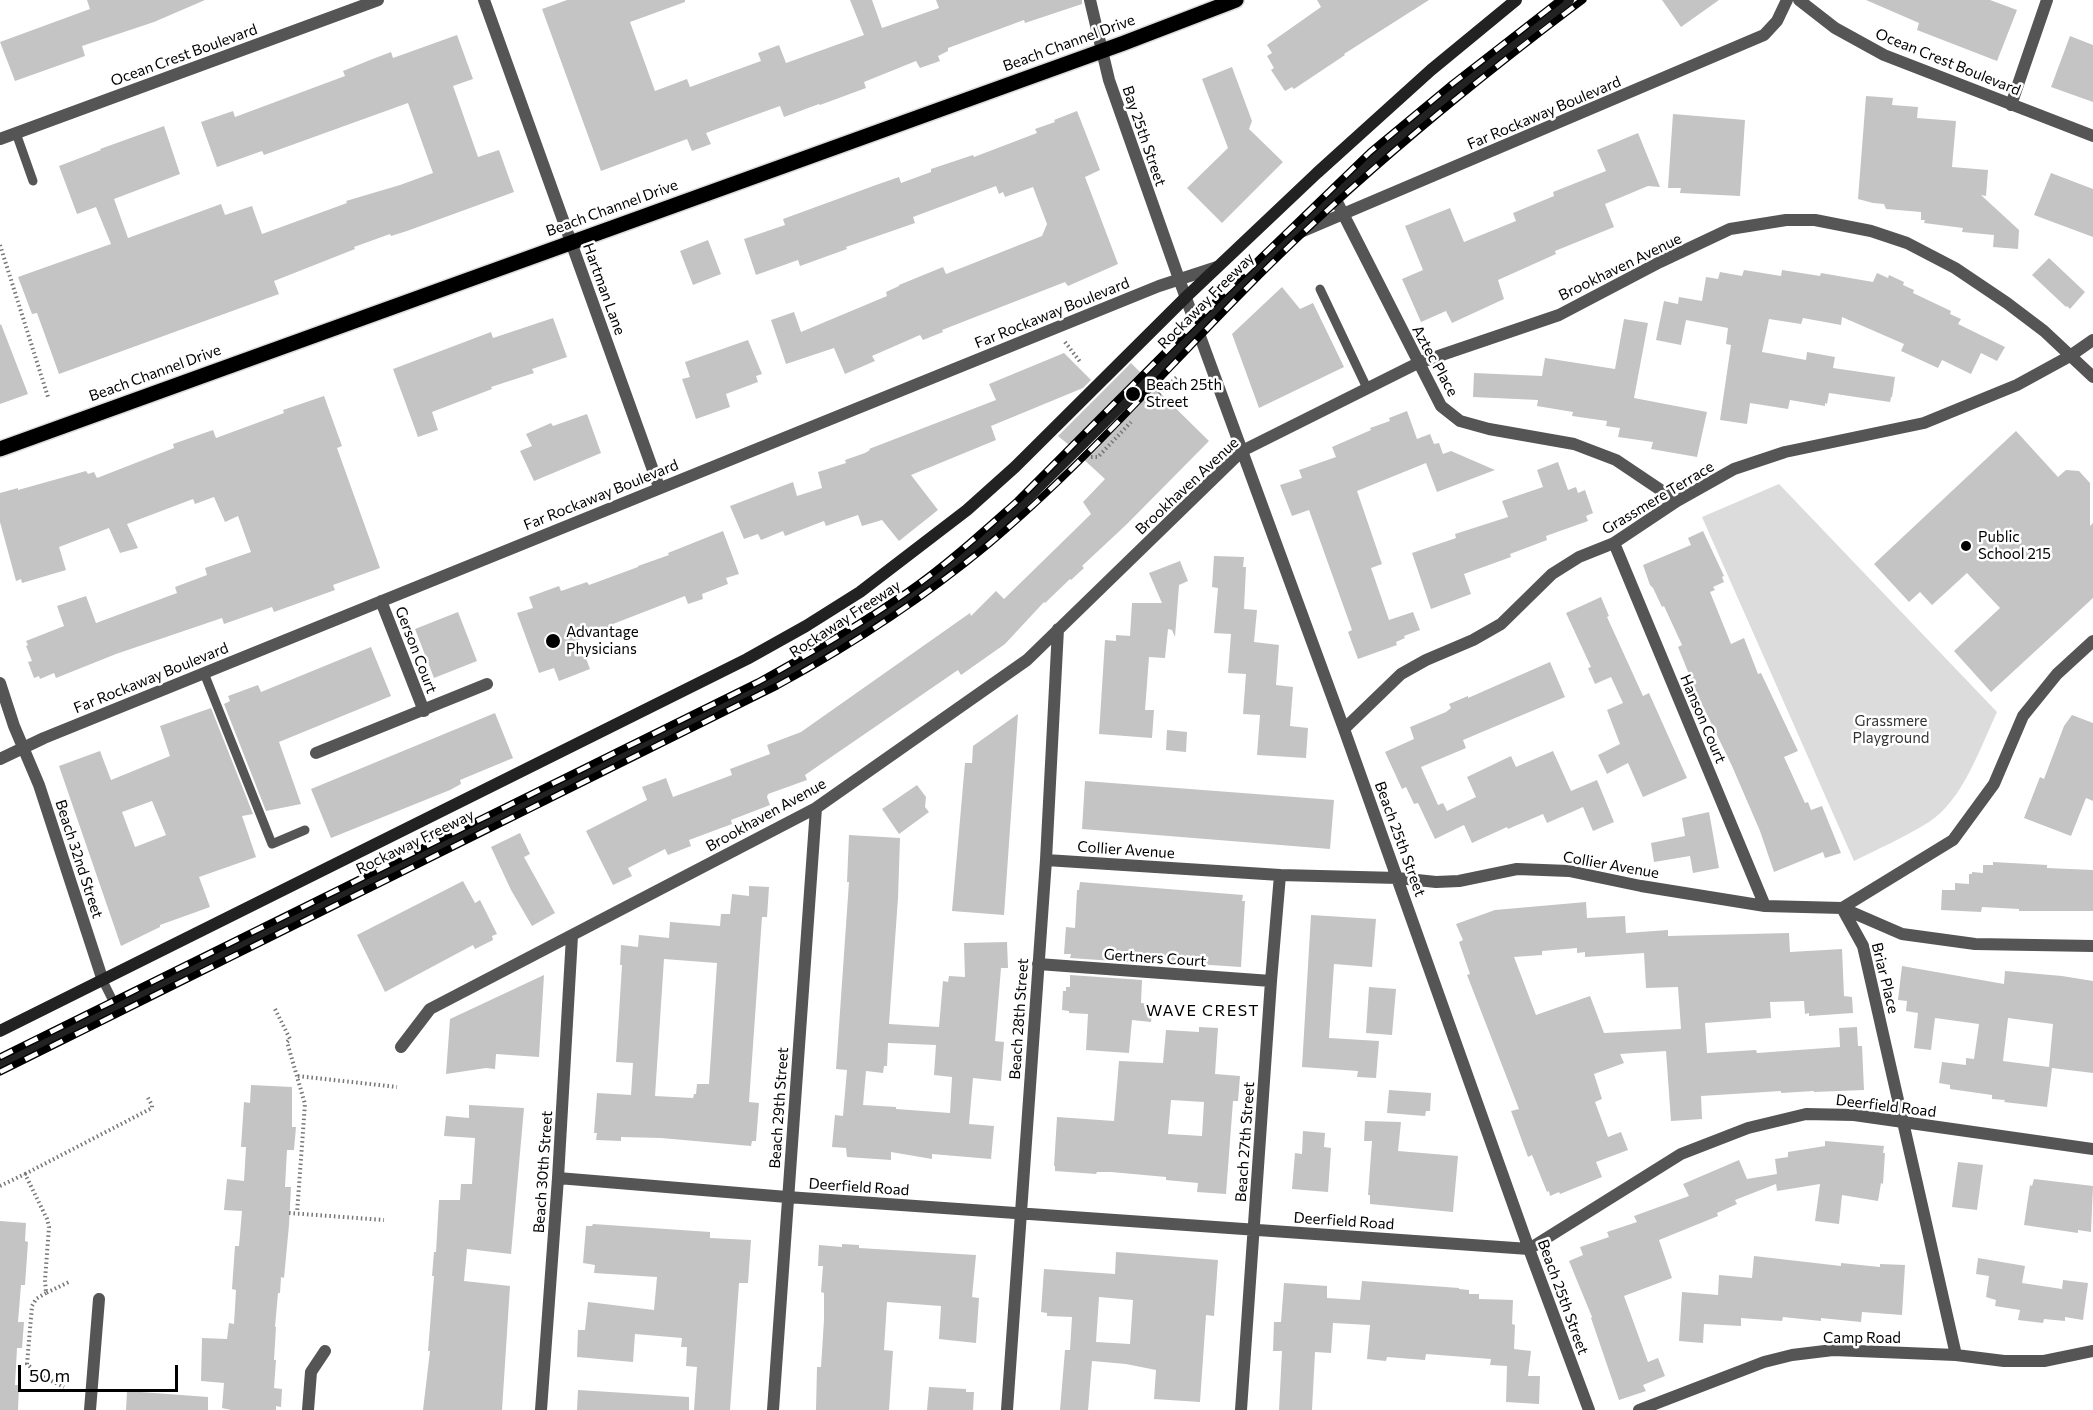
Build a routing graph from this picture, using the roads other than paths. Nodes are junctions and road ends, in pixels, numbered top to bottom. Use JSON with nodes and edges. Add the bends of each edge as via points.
{"nodes":[{"id":1,"x":378,"y":0,"type":"edge"},
{"id":2,"x":484,"y":0,"type":"edge"},
{"id":3,"x":1090,"y":0,"type":"edge"},
{"id":4,"x":1236,"y":0,"type":"edge"},
{"id":5,"x":1516,"y":0,"type":"edge"},
{"id":6,"x":1568,"y":0,"type":"edge"},
{"id":7,"x":1787,"y":0,"type":"edge"},
{"id":8,"x":1800,"y":0,"type":"edge"},
{"id":9,"x":2047,"y":0,"type":"edge"},
{"id":10,"x":1102,"y":51,"type":"junction"},
{"id":11,"x":2011,"y":105,"type":"junction"},
{"id":12,"x":16,"y":133,"type":"junction"},
{"id":13,"x":2093,"y":136,"type":"edge"},
{"id":14,"x":0,"y":139,"type":"edge"},
{"id":15,"x":33,"y":181,"type":"dead end"},
{"id":16,"x":1334,"y":196,"type":"junction"},
{"id":17,"x":1341,"y":214,"type":"junction"},
{"id":18,"x":1296,"y":234,"type":"junction"},
{"id":19,"x":571,"y":242,"type":"junction"},
{"id":20,"x":1217,"y":267,"type":"junction"},
{"id":21,"x":1179,"y":279,"type":"junction"},
{"id":22,"x":1320,"y":289,"type":"dead end"},
{"id":23,"x":1186,"y":297,"type":"junction"},
{"id":24,"x":1198,"y":330,"type":"junction"},
{"id":25,"x":2093,"y":340,"type":"edge"},
{"id":26,"x":2070,"y":356,"type":"junction"},
{"id":27,"x":1418,"y":363,"type":"junction"},
{"id":28,"x":2093,"y":377,"type":"edge"},
{"id":29,"x":1367,"y":388,"type":"junction"},
{"id":30,"x":0,"y":449,"type":"edge"},
{"id":31,"x":1242,"y":452,"type":"junction"},
{"id":32,"x":659,"y":487,"type":"junction"},
{"id":33,"x":1677,"y":501,"type":"junction"},
{"id":34,"x":1614,"y":543,"type":"junction"},
{"id":35,"x":381,"y":601,"type":"junction"},
{"id":36,"x":1058,"y":629,"type":"junction"},
{"id":37,"x":2093,"y":641,"type":"edge"},
{"id":38,"x":204,"y":672,"type":"junction"},
{"id":39,"x":0,"y":683,"type":"edge"},
{"id":40,"x":487,"y":684,"type":"dead end"},
{"id":41,"x":424,"y":711,"type":"junction"},
{"id":42,"x":1344,"y":729,"type":"junction"},
{"id":43,"x":23,"y":748,"type":"junction"},
{"id":44,"x":316,"y":753,"type":"dead end"},
{"id":45,"x":0,"y":759,"type":"edge"},
{"id":46,"x":816,"y":808,"type":"junction"},
{"id":47,"x":305,"y":830,"type":"dead end"},
{"id":48,"x":1046,"y":860,"type":"junction"},
{"id":49,"x":1280,"y":875,"type":"junction"},
{"id":50,"x":1398,"y":878,"type":"junction"},
{"id":51,"x":1765,"y":906,"type":"junction"},
{"id":52,"x":1842,"y":908,"type":"junction"},
{"id":53,"x":572,"y":936,"type":"junction"},
{"id":54,"x":2093,"y":946,"type":"edge"},
{"id":55,"x":1038,"y":964,"type":"junction"},
{"id":56,"x":103,"y":981,"type":"junction"},
{"id":57,"x":1271,"y":981,"type":"junction"},
{"id":58,"x":116,"y":1007,"type":"junction"},
{"id":59,"x":0,"y":1031,"type":"edge"},
{"id":60,"x":401,"y":1047,"type":"dead end"},
{"id":61,"x":0,"y":1064,"type":"edge"},
{"id":62,"x":1904,"y":1123,"type":"junction"},
{"id":63,"x":2093,"y":1149,"type":"edge"},
{"id":64,"x":558,"y":1179,"type":"junction"},
{"id":65,"x":788,"y":1197,"type":"junction"},
{"id":66,"x":1021,"y":1213,"type":"junction"},
{"id":67,"x":1254,"y":1230,"type":"junction"},
{"id":68,"x":1529,"y":1249,"type":"junction"},
{"id":69,"x":99,"y":1299,"type":"dead end"},
{"id":70,"x":325,"y":1351,"type":"dead end"},
{"id":71,"x":2093,"y":1351,"type":"edge"},
{"id":72,"x":1956,"y":1355,"type":"junction"},
{"id":73,"x":90,"y":1410,"type":"edge"},
{"id":74,"x":308,"y":1410,"type":"edge"},
{"id":75,"x":541,"y":1410,"type":"edge"},
{"id":76,"x":773,"y":1410,"type":"edge"},
{"id":77,"x":1007,"y":1410,"type":"edge"},
{"id":78,"x":1241,"y":1410,"type":"edge"},
{"id":79,"x":1589,"y":1410,"type":"edge"},
{"id":80,"x":1639,"y":1410,"type":"edge"}],
"edges":[{"from":1,"to":12,"type":"street","name":"Ocean Crest Boulevard"},
{"from":2,"to":19,"type":"street","name":"Hartman Lane"},
{"from":3,"to":10,"type":"street","name":"Bay 25th Street"},
{"from":4,"to":10,"type":"main road","name":"Beach Channel Drive"},
{"from":5,"to":20,"type":"street","name":"Rockaway Freeway","via":[[1431,70]]},
{"from":6,"to":16,"type":"street","name":"Rockaway Freeway","via":[[1434,107]]},
{"from":7,"to":17,"type":"street","name":"Far Rockaway Boulevard","via":[[1777,21],[1764,35]]},
{"from":8,"to":11,"type":"street","name":"Ocean Crest Boulevard","via":[[1835,28],[1876,51]]},
{"from":9,"to":11,"type":"street"},
{"from":10,"to":19,"type":"main road","name":"Beach Channel Drive"},
{"from":10,"to":21,"type":"street","name":"Bay 25th Street"},
{"from":11,"to":13,"type":"street","name":"Ocean Crest Boulevard"},
{"from":12,"to":14,"type":"street","name":"Ocean Crest Boulevard"},
{"from":12,"to":15,"type":"lane"},
{"from":16,"to":17,"type":"street","name":"Aztec Place"},
{"from":16,"to":18,"type":"street","name":"Rockaway Freeway"},
{"from":17,"to":18,"type":"street","name":"Far Rockaway Boulevard"},
{"from":17,"to":27,"type":"street","name":"Aztec Place"},
{"from":18,"to":24,"type":"street","name":"Rockaway Freeway"},
{"from":19,"to":30,"type":"main road","name":"Beach Channel Drive"},
{"from":19,"to":32,"type":"street","name":"Hartman Lane"},
{"from":20,"to":21,"type":"street","name":"Far Rockaway Boulevard"},
{"from":20,"to":23,"type":"street","name":"Rockaway Freeway"},
{"from":21,"to":23,"type":"street","name":"Beach 25th Street"},
{"from":21,"to":32,"type":"street","name":"Far Rockaway Boulevard"},
{"from":22,"to":29,"type":"lane"},
{"from":23,"to":24,"type":"street","name":"Beach 25th Street"},
{"from":23,"to":56,"type":"street","name":"Rockaway Freeway","via":[[992,489],[916,551],[835,609],[747,659]]},
{"from":24,"to":31,"type":"street","name":"Beach 25th Street"},
{"from":24,"to":58,"type":"street","name":"Rockaway Freeway","via":[[998,526],[859,632],[758,689]]},
{"from":25,"to":26,"type":"street","name":"Grassmere Terrace"},
{"from":26,"to":27,"type":"street","name":"Brookhaven Avenue","via":[[2007,303],[1907,243],[1835,223],[1786,220],[1730,229],[1558,315]]},
{"from":26,"to":28,"type":"street","name":"Brookhaven Avenue"},
{"from":26,"to":33,"type":"street","name":"Grassmere Terrace","via":[[2017,385],[1924,423],[1785,452],[1734,470]]},
{"from":27,"to":29,"type":"street","name":"Brookhaven Avenue"},
{"from":27,"to":33,"type":"street","name":"Aztec Place","via":[[1441,406],[1460,421],[1574,444],[1616,460]]},
{"from":29,"to":31,"type":"street","name":"Brookhaven Avenue"},
{"from":31,"to":36,"type":"street","name":"Brookhaven Avenue"},
{"from":31,"to":42,"type":"street","name":"Beach 25th Street"},
{"from":32,"to":35,"type":"street","name":"Far Rockaway Boulevard"},
{"from":33,"to":34,"type":"street","name":"Grassmere Terrace"},
{"from":34,"to":42,"type":"street","name":"Grassmere Terrace","via":[[1552,574],[1502,624],[1401,674]]},
{"from":34,"to":51,"type":"street","name":"Hanson Court"},
{"from":35,"to":38,"type":"street","name":"Far Rockaway Boulevard"},
{"from":35,"to":41,"type":"street","name":"Gerson Court"},
{"from":36,"to":46,"type":"street","name":"Brookhaven Avenue","via":[[1027,660]]},
{"from":36,"to":48,"type":"street","name":"Beach 28th Street"},
{"from":37,"to":52,"type":"street","via":[[2057,674],[2023,716],[1994,784],[1953,840]]},
{"from":38,"to":43,"type":"street","name":"Far Rockaway Boulevard"},
{"from":38,"to":47,"type":"lane","via":[[272,844]]},
{"from":39,"to":43,"type":"street","name":"Beach 32nd Street"},
{"from":40,"to":41,"type":"street","name":"Gerson Court"},
{"from":41,"to":44,"type":"street","name":"Gerson Court"},
{"from":42,"to":50,"type":"street","name":"Beach 25th Street"},
{"from":43,"to":45,"type":"street","name":"Far Rockaway Boulevard"},
{"from":43,"to":56,"type":"street","name":"Beach 32nd Street","via":[[39,785]]},
{"from":46,"to":53,"type":"street","name":"Brookhaven Avenue"},
{"from":46,"to":65,"type":"street","name":"Beach 29th Street"},
{"from":48,"to":49,"type":"street","name":"Collier Avenue"},
{"from":48,"to":55,"type":"street","name":"Beach 28th Street"},
{"from":49,"to":50,"type":"street","name":"Collier Avenue"},
{"from":49,"to":57,"type":"street","name":"Beach 27th Street"},
{"from":50,"to":51,"type":"street","name":"Collier Avenue","via":[[1437,882],[1517,869],[1569,870]]},
{"from":50,"to":68,"type":"street","name":"Beach 25th Street"},
{"from":51,"to":52,"type":"street","name":"Collier Avenue"},
{"from":52,"to":54,"type":"street","name":"Collier Avenue","via":[[1902,934],[1975,944]]},
{"from":52,"to":62,"type":"street","name":"Briar Place","via":[[1863,946]]},
{"from":53,"to":60,"type":"street","name":"Brookhaven Avenue","via":[[430,1009]]},
{"from":53,"to":64,"type":"street","name":"Beach 30th Street"},
{"from":55,"to":57,"type":"street","name":"Gertners Court"},
{"from":55,"to":66,"type":"street","name":"Beach 28th Street"},
{"from":56,"to":58,"type":"lane"},
{"from":56,"to":59,"type":"street","name":"Rockaway Freeway"},
{"from":57,"to":67,"type":"street","name":"Beach 27th Street"},
{"from":58,"to":61,"type":"street","name":"Rockaway Freeway"},
{"from":62,"to":63,"type":"street","name":"Deerfield Road"},
{"from":62,"to":68,"type":"street","name":"Deerfield Road","via":[[1854,1115],[1806,1114],[1748,1128],[1681,1154]]},
{"from":62,"to":72,"type":"street","name":"Briar Place"},
{"from":64,"to":65,"type":"street","name":"Deerfield Road"},
{"from":64,"to":75,"type":"street","name":"Beach 30th Street"},
{"from":65,"to":66,"type":"street","name":"Deerfield Road"},
{"from":65,"to":76,"type":"street","name":"Beach 29th Street"},
{"from":66,"to":67,"type":"street","name":"Deerfield Road"},
{"from":66,"to":77,"type":"street","name":"Beach 28th Street"},
{"from":67,"to":68,"type":"street","name":"Deerfield Road"},
{"from":67,"to":78,"type":"street","name":"Beach 27th Street"},
{"from":68,"to":79,"type":"street","name":"Beach 25th Street"},
{"from":69,"to":73,"type":"street"},
{"from":70,"to":74,"type":"street","via":[[311,1372]]},
{"from":71,"to":72,"type":"street","name":"Camp Road","via":[[2043,1361]]},
{"from":72,"to":80,"type":"street","name":"Camp Road","via":[[1833,1350],[1792,1355]]}]}
